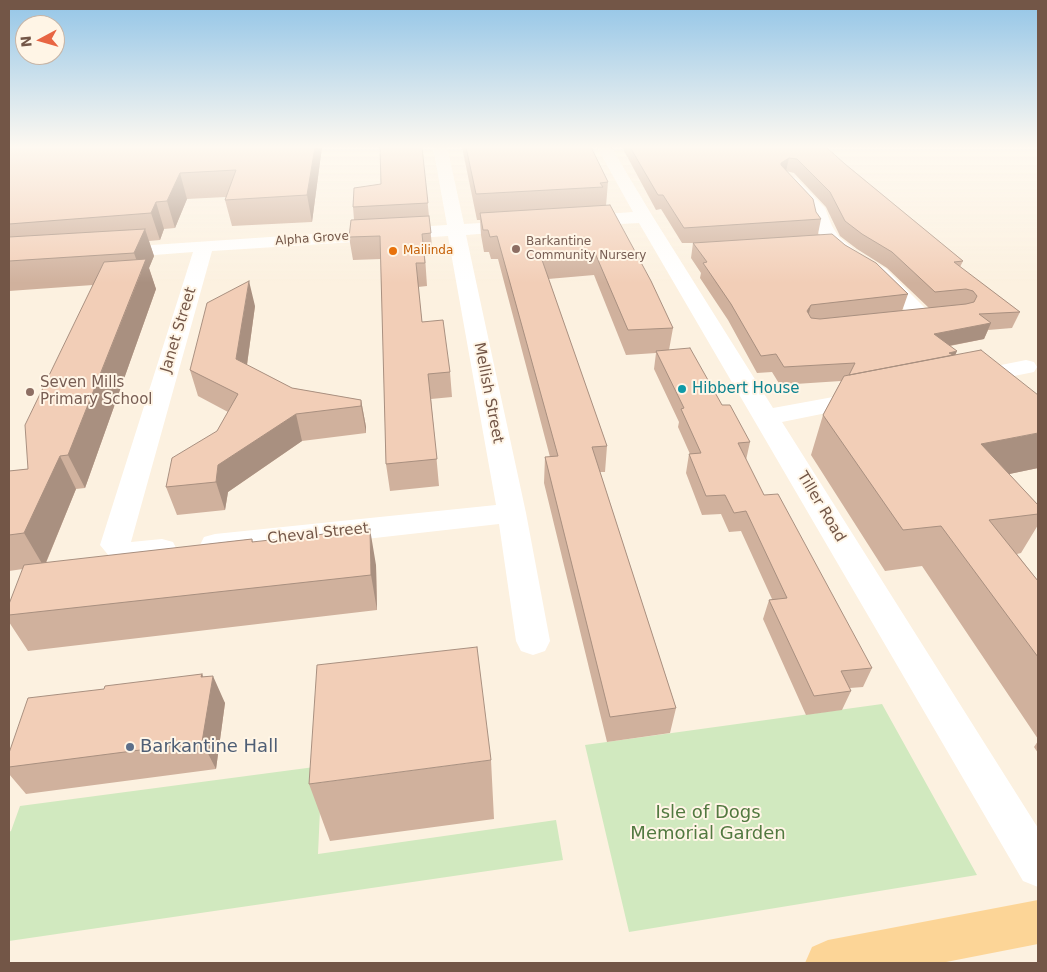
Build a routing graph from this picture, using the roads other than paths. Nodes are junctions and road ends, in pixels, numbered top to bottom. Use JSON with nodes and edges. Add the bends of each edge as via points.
{"nodes":[{"id":1,"x":449,"y":192,"type":"edge"},
{"id":2,"x":630,"y":192,"type":"edge"},
{"id":3,"x":801,"y":192,"type":"edge"},
{"id":4,"x":644,"y":217,"type":"junction"},
{"id":5,"x":565,"y":222,"type":"edge"},
{"id":6,"x":535,"y":224,"type":"edge"},
{"id":7,"x":456,"y":230,"type":"junction"},
{"id":8,"x":833,"y":241,"type":"junction"},
{"id":9,"x":814,"y":242,"type":"edge"},
{"id":10,"x":204,"y":246,"type":"junction"},
{"id":11,"x":96,"y":253,"type":"edge"},
{"id":12,"x":894,"y":320,"type":"edge"},
{"id":13,"x":1026,"y":367,"type":"dead end"},
{"id":14,"x":950,"y":382,"type":"edge"},
{"id":15,"x":892,"y":393,"type":"edge"},
{"id":16,"x":767,"y":417,"type":"junction"},
{"id":17,"x":512,"y":513,"type":"junction"},
{"id":18,"x":125,"y":554,"type":"joint"},
{"id":19,"x":533,"y":641,"type":"dead end"},
{"id":20,"x":1038,"y":866,"type":"edge"},
{"id":21,"x":1038,"y":922,"type":"edge"},
{"id":22,"x":828,"y":963,"type":"edge"}],
"edges":[{"from":1,"to":7,"type":"street","name":"Mellish Street"},
{"from":2,"to":4,"type":"street","name":"Tiller Road"},
{"from":3,"to":8,"type":"street","via":[[819,212]]},
{"from":4,"to":5,"type":"street"},
{"from":4,"to":16,"type":"street","name":"Tiller Road","via":[[677,252]]},
{"from":6,"to":7,"type":"street","name":"Alpha Grove"},
{"from":7,"to":10,"type":"street","name":"Alpha Grove"},
{"from":7,"to":17,"type":"street","name":"Mellish Street"},
{"from":8,"to":9,"type":"street"},
{"from":8,"to":12,"type":"street","via":[[932,316]]},
{"from":10,"to":11,"type":"street","name":"Alpha Grove"},
{"from":10,"to":18,"type":"street","name":"Janet Street","via":[[115,545]]},
{"from":13,"to":14,"type":"street"},
{"from":15,"to":16,"type":"street"},
{"from":16,"to":20,"type":"street","name":"Tiller Road"},
{"from":17,"to":18,"type":"street","name":"Cheval Street"},
{"from":17,"to":19,"type":"street","name":"Mellish Street"},
{"from":21,"to":22,"type":"main road"}]}
